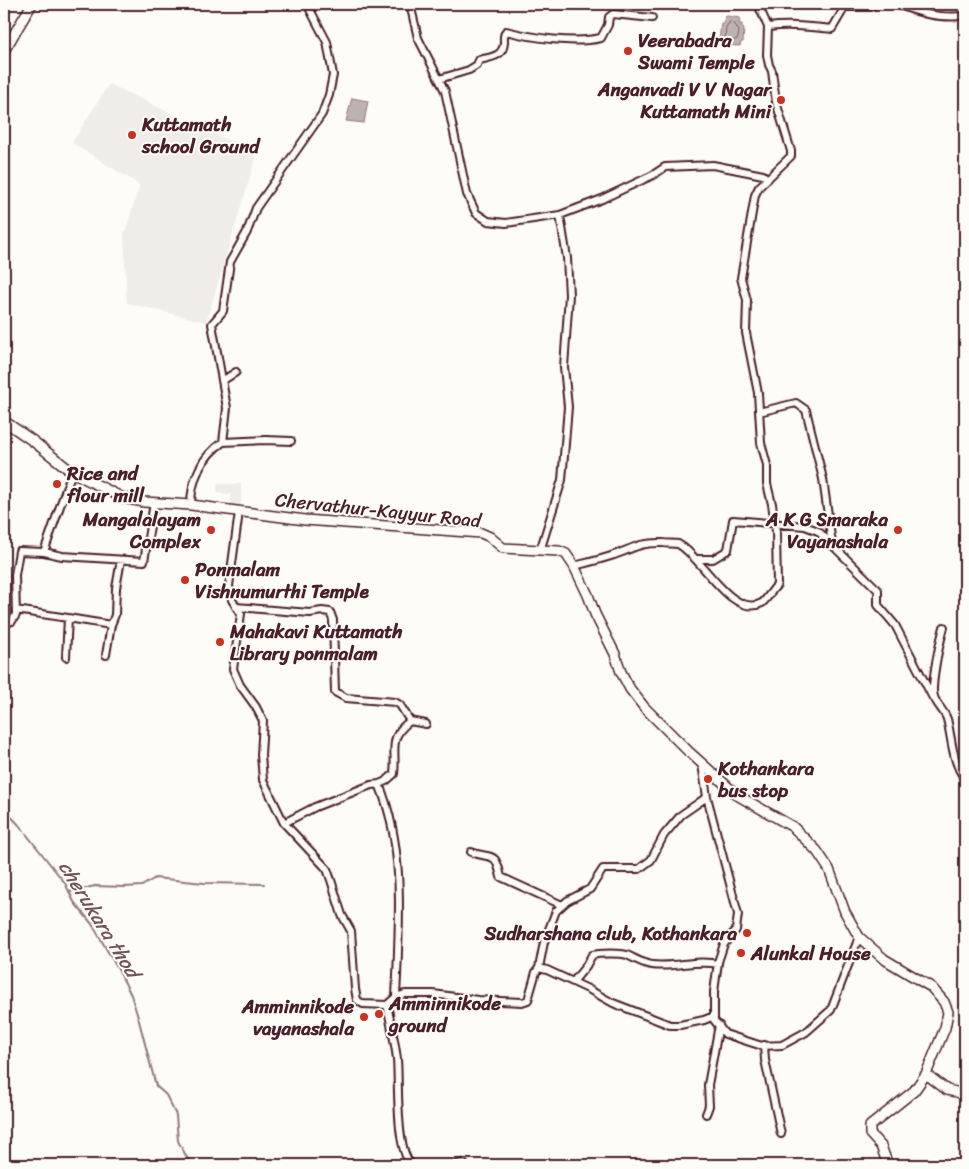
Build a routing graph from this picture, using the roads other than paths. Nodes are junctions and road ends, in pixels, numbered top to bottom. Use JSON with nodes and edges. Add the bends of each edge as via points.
{"nodes":[{"id":1,"x":32,"y":4,"type":"edge"},
{"id":2,"x":307,"y":4,"type":"edge"},
{"id":3,"x":410,"y":4,"type":"edge"},
{"id":4,"x":760,"y":4,"type":"edge"},
{"id":5,"x":874,"y":4,"type":"edge"},
{"id":6,"x":896,"y":4,"type":"edge"},
{"id":7,"x":965,"y":16,"type":"edge"},
{"id":8,"x":652,"y":18,"type":"dead end"},
{"id":9,"x":768,"y":27,"type":"junction"},
{"id":10,"x":5,"y":46,"type":"edge"},
{"id":11,"x":439,"y":78,"type":"junction"},
{"id":12,"x":768,"y":179,"type":"junction"},
{"id":13,"x":560,"y":215,"type":"junction"},
{"id":14,"x":236,"y":372,"type":"dead end"},
{"id":15,"x":222,"y":381,"type":"junction"},
{"id":16,"x":759,"y":412,"type":"junction"},
{"id":17,"x":4,"y":421,"type":"edge"},
{"id":18,"x":291,"y":441,"type":"dead end"},
{"id":19,"x":223,"y":442,"type":"junction"},
{"id":20,"x":72,"y":472,"type":"junction"},
{"id":21,"x":154,"y":503,"type":"junction"},
{"id":22,"x":191,"y":505,"type":"junction"},
{"id":23,"x":239,"y":512,"type":"junction"},
{"id":24,"x":775,"y":524,"type":"junction"},
{"id":25,"x":832,"y":544,"type":"junction"},
{"id":26,"x":540,"y":551,"type":"junction"},
{"id":27,"x":44,"y":552,"type":"junction"},
{"id":28,"x":695,"y":558,"type":"junction"},
{"id":29,"x":121,"y":560,"type":"junction"},
{"id":30,"x":574,"y":566,"type":"junction"},
{"id":31,"x":236,"y":607,"type":"junction"},
{"id":32,"x":16,"y":610,"type":"junction"},
{"id":33,"x":68,"y":618,"type":"junction"},
{"id":34,"x":4,"y":624,"type":"edge"},
{"id":35,"x":111,"y":625,"type":"junction"},
{"id":36,"x":944,"y":627,"type":"dead end"},
{"id":37,"x":106,"y":655,"type":"dead end"},
{"id":38,"x":66,"y":657,"type":"dead end"},
{"id":39,"x":934,"y":698,"type":"junction"},
{"id":40,"x":410,"y":721,"type":"junction"},
{"id":41,"x":426,"y":724,"type":"dead end"},
{"id":42,"x":702,"y":764,"type":"junction"},
{"id":43,"x":965,"y":778,"type":"edge"},
{"id":44,"x":379,"y":784,"type":"junction"},
{"id":45,"x":707,"y":797,"type":"junction"},
{"id":46,"x":284,"y":823,"type":"junction"},
{"id":47,"x":471,"y":852,"type":"dead end"},
{"id":48,"x":562,"y":905,"type":"junction"},
{"id":49,"x":859,"y":937,"type":"junction"},
{"id":50,"x":718,"y":964,"type":"junction"},
{"id":51,"x":539,"y":968,"type":"junction"},
{"id":52,"x":573,"y":982,"type":"junction"},
{"id":53,"x":396,"y":997,"type":"junction"},
{"id":54,"x":387,"y":1005,"type":"junction"},
{"id":55,"x":714,"y":1016,"type":"junction"},
{"id":56,"x":718,"y":1025,"type":"junction"},
{"id":57,"x":764,"y":1046,"type":"junction"},
{"id":58,"x":926,"y":1074,"type":"junction"},
{"id":59,"x":965,"y":1094,"type":"edge"},
{"id":60,"x":706,"y":1114,"type":"dead end"},
{"id":61,"x":781,"y":1134,"type":"dead end"},
{"id":62,"x":412,"y":1165,"type":"edge"},
{"id":63,"x":455,"y":1165,"type":"edge"},
{"id":64,"x":465,"y":1165,"type":"edge"},
{"id":65,"x":888,"y":1165,"type":"edge"}],
"edges":[{"from":1,"to":10,"type":"main road"},
{"from":2,"to":15,"type":"street","via":[[327,42],[333,75],[329,95],[322,114],[256,208],[230,262],[223,312],[212,324]]},
{"from":3,"to":11,"type":"street","via":[[418,38]]},
{"from":4,"to":9,"type":"street"},
{"from":5,"to":9,"type":"street","via":[[871,7],[845,7],[832,29],[806,25]]},
{"from":6,"to":7,"type":"street","via":[[945,18]]},
{"from":8,"to":11,"type":"street","via":[[613,14],[601,38],[593,40],[506,31],[498,56],[479,60],[478,65],[469,70]]},
{"from":9,"to":12,"type":"street","via":[[767,55],[791,156]]},
{"from":11,"to":13,"type":"street","via":[[445,91],[467,194],[476,213],[488,221],[506,223]]},
{"from":12,"to":13,"type":"street","via":[[763,175],[712,165],[665,167],[602,199]]},
{"from":12,"to":16,"type":"street","via":[[755,195],[741,278],[747,300],[746,333]]},
{"from":13,"to":26,"type":"street","via":[[569,295],[564,367],[568,407],[562,480]]},
{"from":14,"to":15,"type":"street"},
{"from":15,"to":19,"type":"street","via":[[227,408]]},
{"from":16,"to":24,"type":"street"},
{"from":16,"to":25,"type":"street","via":[[796,403],[806,410],[823,478]]},
{"from":17,"to":20,"type":"main road","name":"Chervathur-Kayyur Road"},
{"from":18,"to":19,"type":"street"},
{"from":19,"to":22,"type":"street","via":[[214,448],[197,472],[191,491]]},
{"from":20,"to":21,"type":"main road","name":"Chervathur-Kayyur Road","via":[[124,498]]},
{"from":20,"to":27,"type":"street"},
{"from":21,"to":22,"type":"main road","name":"Chervathur-Kayyur Road"},
{"from":21,"to":29,"type":"street","via":[[144,561]]},
{"from":22,"to":23,"type":"main road","name":"Chervathur-Kayyur Road"},
{"from":23,"to":26,"type":"main road","name":"Chervathur-Kayyur Road","via":[[481,533],[504,548]]},
{"from":23,"to":31,"type":"street","via":[[229,586]]},
{"from":24,"to":25,"type":"street","via":[[805,526],[818,531]]},
{"from":24,"to":28,"type":"street","via":[[733,520],[728,550],[712,559]]},
{"from":24,"to":28,"type":"street","via":[[777,585],[762,602],[750,606],[738,602]]},
{"from":25,"to":39,"type":"street","via":[[878,590],[878,605],[895,625]]},
{"from":26,"to":30,"type":"main road","name":"Chervathur-Kayyur Road","via":[[566,554]]},
{"from":27,"to":29,"type":"street"},
{"from":27,"to":32,"type":"street","via":[[19,551],[15,575]]},
{"from":28,"to":30,"type":"street","via":[[677,544],[650,542]]},
{"from":29,"to":35,"type":"street"},
{"from":30,"to":42,"type":"main road","name":"Chervathur-Kayyur Road","via":[[630,690]]},
{"from":31,"to":40,"type":"street","via":[[310,614],[330,612],[335,692],[346,698],[395,702]]},
{"from":31,"to":46,"type":"street","via":[[241,614],[233,669],[263,721],[263,780]]},
{"from":32,"to":33,"type":"street"},
{"from":32,"to":34,"type":"street","via":[[12,621]]},
{"from":33,"to":35,"type":"street"},
{"from":33,"to":38,"type":"street"},
{"from":35,"to":37,"type":"street"},
{"from":36,"to":39,"type":"street","via":[[934,679]]},
{"from":39,"to":43,"type":"street","via":[[946,718],[957,762]]},
{"from":40,"to":41,"type":"street"},
{"from":40,"to":44,"type":"street","via":[[395,736],[394,774]]},
{"from":42,"to":45,"type":"street"},
{"from":42,"to":49,"type":"main road","name":"Chervathur-Kayyur Road","via":[[736,795],[793,827],[817,851],[833,877],[845,912]]},
{"from":44,"to":46,"type":"street","via":[[315,807]]},
{"from":44,"to":53,"type":"street","via":[[387,802],[396,857],[399,925]]},
{"from":45,"to":48,"type":"street","via":[[681,815],[664,835],[651,860],[639,869],[603,869],[590,889]]},
{"from":45,"to":50,"type":"street","via":[[738,914],[736,930],[724,944]]},
{"from":46,"to":54,"type":"street","via":[[327,869],[342,915],[351,931],[357,1000],[362,1004]]},
{"from":47,"to":48,"type":"street","via":[[492,856],[501,877]]},
{"from":48,"to":51,"type":"street","via":[[546,935]]},
{"from":49,"to":57,"type":"street","via":[[831,1010],[806,1032],[782,1045]]},
{"from":49,"to":58,"type":"main road","name":"Chervathur-Kayyur Road","via":[[879,955],[931,988],[944,1002],[948,1012],[945,1028]]},
{"from":50,"to":52,"type":"street","via":[[706,961],[678,966],[650,965],[625,954],[598,953],[592,954]]},
{"from":50,"to":55,"type":"street"},
{"from":51,"to":52,"type":"street"},
{"from":51,"to":53,"type":"street","via":[[528,1000],[522,1002],[433,994]]},
{"from":52,"to":55,"type":"street","via":[[613,1003],[670,1025]]},
{"from":53,"to":54,"type":"street"},
{"from":54,"to":62,"type":"street","via":[[396,1058],[401,1139],[407,1161]]},
{"from":55,"to":56,"type":"street"},
{"from":56,"to":57,"type":"street","via":[[725,1034]]},
{"from":56,"to":60,"type":"street"},
{"from":57,"to":61,"type":"street"},
{"from":58,"to":59,"type":"main road","via":[[947,1090]]},
{"from":58,"to":65,"type":"main road","name":"Chervathur-Kayyur Road","via":[[914,1091],[870,1126],[870,1134],[881,1146]]},
{"from":63,"to":64,"type":"street","via":[[462,1162]]}]}
